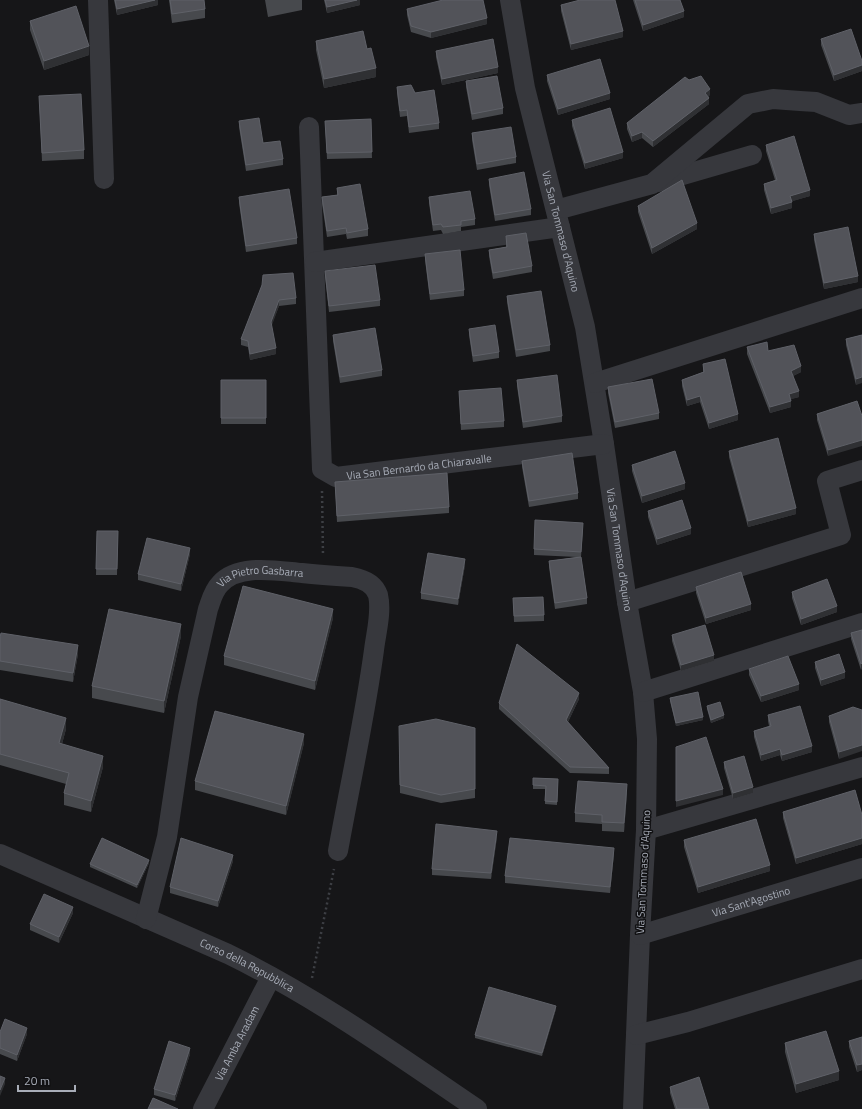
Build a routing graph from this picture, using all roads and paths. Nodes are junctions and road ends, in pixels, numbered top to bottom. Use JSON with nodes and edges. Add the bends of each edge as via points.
{"nodes":[{"id":1,"x":98,"y":0,"type":"edge"},
{"id":2,"x":512,"y":1,"type":"edge"},
{"id":3,"x":862,"y":114,"type":"edge"},
{"id":4,"x":309,"y":127,"type":"dead end"},
{"id":5,"x":752,"y":155,"type":"dead end"},
{"id":6,"x":104,"y":179,"type":"dead end"},
{"id":7,"x":652,"y":184,"type":"junction"},
{"id":8,"x":558,"y":218,"type":"junction"},
{"id":9,"x":315,"y":262,"type":"junction"},
{"id":10,"x":862,"y":298,"type":"edge"},
{"id":11,"x":595,"y":383,"type":"junction"},
{"id":12,"x":604,"y":444,"type":"junction"},
{"id":13,"x":322,"y":469,"type":"junction"},
{"id":14,"x":862,"y":470,"type":"edge"},
{"id":15,"x":324,"y":575,"type":"junction"},
{"id":16,"x":627,"y":602,"type":"junction"},
{"id":17,"x":862,"y":623,"type":"edge"},
{"id":18,"x":643,"y":692,"type":"junction"},
{"id":19,"x":862,"y":766,"type":"edge"},
{"id":20,"x":646,"y":830,"type":"junction"},
{"id":21,"x":338,"y":851,"type":"joint"},
{"id":22,"x":0,"y":854,"type":"edge"},
{"id":23,"x":862,"y":868,"type":"edge"},
{"id":24,"x":146,"y":918,"type":"junction"},
{"id":25,"x":640,"y":935,"type":"junction"},
{"id":26,"x":862,"y":970,"type":"edge"},
{"id":27,"x":271,"y":977,"type":"junction"},
{"id":28,"x":308,"y":999,"type":"junction"},
{"id":29,"x":636,"y":1035,"type":"junction"},
{"id":30,"x":203,"y":1109,"type":"edge"},
{"id":31,"x":477,"y":1109,"type":"edge"},
{"id":32,"x":633,"y":1109,"type":"edge"}],
"edges":[{"from":1,"to":6,"type":"street"},
{"from":2,"to":8,"type":"street","name":"Via San Tommaso d'Aquino","via":[[525,88]]},
{"from":3,"to":7,"type":"street","via":[[849,115],[816,102],[773,99],[748,104]]},
{"from":4,"to":9,"type":"street"},
{"from":5,"to":7,"type":"street"},
{"from":7,"to":8,"type":"street"},
{"from":8,"to":9,"type":"street"},
{"from":8,"to":11,"type":"street","name":"Via San Tommaso d'Aquino","via":[[585,327]]},
{"from":9,"to":13,"type":"street"},
{"from":10,"to":11,"type":"street"},
{"from":11,"to":12,"type":"street","name":"Via San Tommaso d'Aquino"},
{"from":12,"to":13,"type":"street","name":"Via San Bernardo da Chiaravalle","via":[[336,477]]},
{"from":12,"to":16,"type":"street","name":"Via San Tommaso d'Aquino"},
{"from":13,"to":15,"type":"path"},
{"from":14,"to":16,"type":"street","via":[[827,481],[841,535]]},
{"from":15,"to":21,"type":"street","name":"Via Pietro Gasbarra","via":[[365,581],[375,589],[379,602],[368,689]]},
{"from":15,"to":24,"type":"street","name":"Via Pietro Gasbarra","via":[[269,570],[249,571],[228,577],[216,589],[208,609],[191,684],[169,825]]},
{"from":16,"to":18,"type":"street","name":"Via San Tommaso d'Aquino"},
{"from":17,"to":18,"type":"street"},
{"from":18,"to":20,"type":"street","name":"Via San Tommaso d'Aquino","via":[[648,739]]},
{"from":19,"to":20,"type":"street"},
{"from":20,"to":25,"type":"street","name":"Via San Tommaso d'Aquino"},
{"from":21,"to":28,"type":"path"},
{"from":22,"to":24,"type":"street","name":"Corso della Repubblica"},
{"from":23,"to":25,"type":"street","name":"Via Sant'Agostino"},
{"from":24,"to":27,"type":"street","name":"Corso della Repubblica","via":[[228,954]]},
{"from":25,"to":29,"type":"street","name":"Via San Tommaso d'Aquino"},
{"from":26,"to":29,"type":"street"},
{"from":27,"to":28,"type":"street","name":"Corso della Repubblica"},
{"from":27,"to":30,"type":"street","name":"Via Amba Aradam"},
{"from":28,"to":31,"type":"street","name":"Corso della Repubblica","via":[[387,1048]]},
{"from":29,"to":32,"type":"street","name":"Via San Tommaso d'Aquino"}]}
